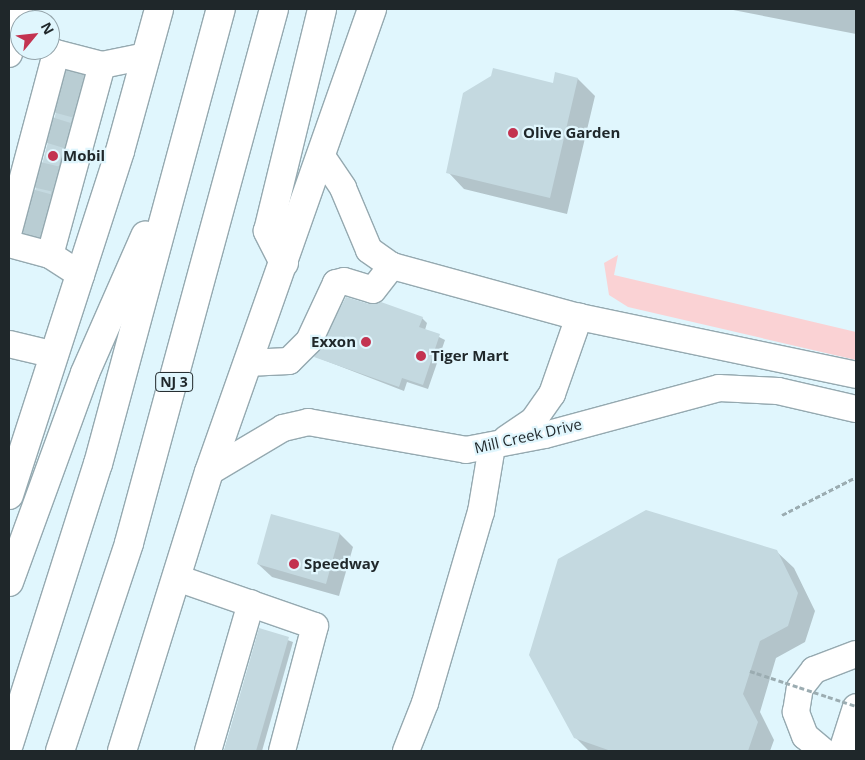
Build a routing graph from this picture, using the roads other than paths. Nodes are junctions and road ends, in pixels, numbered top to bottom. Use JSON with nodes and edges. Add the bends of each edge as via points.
{"nodes":[{"id":1,"x":19,"y":9,"type":"edge"},
{"id":2,"x":159,"y":9,"type":"edge"},
{"id":3,"x":221,"y":9,"type":"edge"},
{"id":4,"x":274,"y":9,"type":"edge"},
{"id":5,"x":322,"y":9,"type":"edge"},
{"id":6,"x":372,"y":9,"type":"edge"},
{"id":7,"x":9,"y":54,"type":"edge"},
{"id":8,"x":146,"y":56,"type":"junction"},
{"id":9,"x":91,"y":89,"type":"junction"},
{"id":10,"x":181,"y":157,"type":"junction"},
{"id":11,"x":323,"y":158,"type":"junction"},
{"id":12,"x":15,"y":220,"type":"edge"},
{"id":13,"x":53,"y":228,"type":"junction"},
{"id":14,"x":284,"y":263,"type":"junction"},
{"id":15,"x":392,"y":266,"type":"junction"},
{"id":16,"x":80,"y":276,"type":"junction"},
{"id":17,"x":579,"y":317,"type":"junction"},
{"id":18,"x":9,"y":344,"type":"edge"},
{"id":19,"x":55,"y":355,"type":"junction"},
{"id":20,"x":247,"y":363,"type":"junction"},
{"id":21,"x":856,"y":375,"type":"edge"},
{"id":22,"x":852,"y":411,"type":"edge"},
{"id":23,"x":492,"y":446,"type":"junction"},
{"id":24,"x":210,"y":472,"type":"junction"},
{"id":25,"x":9,"y":495,"type":"edge"},
{"id":26,"x":177,"y":578,"type":"junction"},
{"id":27,"x":9,"y":582,"type":"edge"},
{"id":28,"x":251,"y":603,"type":"junction"},
{"id":29,"x":856,"y":654,"type":"edge"},
{"id":30,"x":856,"y":706,"type":"edge"},
{"id":31,"x":9,"y":744,"type":"edge"},
{"id":32,"x":60,"y":751,"type":"edge"},
{"id":33,"x":122,"y":751,"type":"edge"},
{"id":34,"x":208,"y":751,"type":"edge"},
{"id":35,"x":282,"y":751,"type":"edge"},
{"id":36,"x":406,"y":751,"type":"edge"},
{"id":37,"x":824,"y":751,"type":"edge"},
{"id":38,"x":842,"y":751,"type":"edge"}],
"edges":[{"from":1,"to":7,"type":"street"},
{"from":2,"to":8,"type":"main road"},
{"from":3,"to":10,"type":"main road"},
{"from":4,"to":32,"type":"main road","number":"NJ 3","via":[[129,544]]},
{"from":5,"to":14,"type":"main road","via":[[268,231]]},
{"from":6,"to":11,"type":"main road"},
{"from":8,"to":9,"type":"street"},
{"from":8,"to":16,"type":"main road"},
{"from":9,"to":12,"type":"street","via":[[56,53],[52,85]]},
{"from":9,"to":13,"type":"street"},
{"from":10,"to":27,"type":"main road","via":[[85,373]]},
{"from":10,"to":31,"type":"main road","via":[[98,464]]},
{"from":11,"to":14,"type":"main road"},
{"from":11,"to":15,"type":"street","via":[[343,188],[369,250]]},
{"from":12,"to":13,"type":"street"},
{"from":13,"to":16,"type":"street"},
{"from":14,"to":20,"type":"main road"},
{"from":15,"to":17,"type":"street"},
{"from":15,"to":20,"type":"street","via":[[373,290],[344,281],[336,283],[309,341],[289,362]]},
{"from":16,"to":19,"type":"main road"},
{"from":17,"to":21,"type":"street"},
{"from":17,"to":23,"type":"street","via":[[560,378],[543,409],[522,431]]},
{"from":18,"to":19,"type":"street"},
{"from":19,"to":25,"type":"main road"},
{"from":20,"to":24,"type":"main road"},
{"from":22,"to":23,"type":"street","name":"Mill Creek Drive","via":[[778,391],[719,388]]},
{"from":23,"to":24,"type":"street","name":"Mill Creek Drive","via":[[450,449],[308,422],[283,428]]},
{"from":23,"to":36,"type":"street","via":[[481,512],[425,703]]},
{"from":24,"to":26,"type":"main road"},
{"from":26,"to":28,"type":"street"},
{"from":26,"to":33,"type":"main road"},
{"from":28,"to":34,"type":"street"},
{"from":28,"to":35,"type":"street","via":[[315,626]]},
{"from":29,"to":37,"type":"street","via":[[814,670],[800,688],[796,712],[805,736]]},
{"from":30,"to":38,"type":"street"}]}
